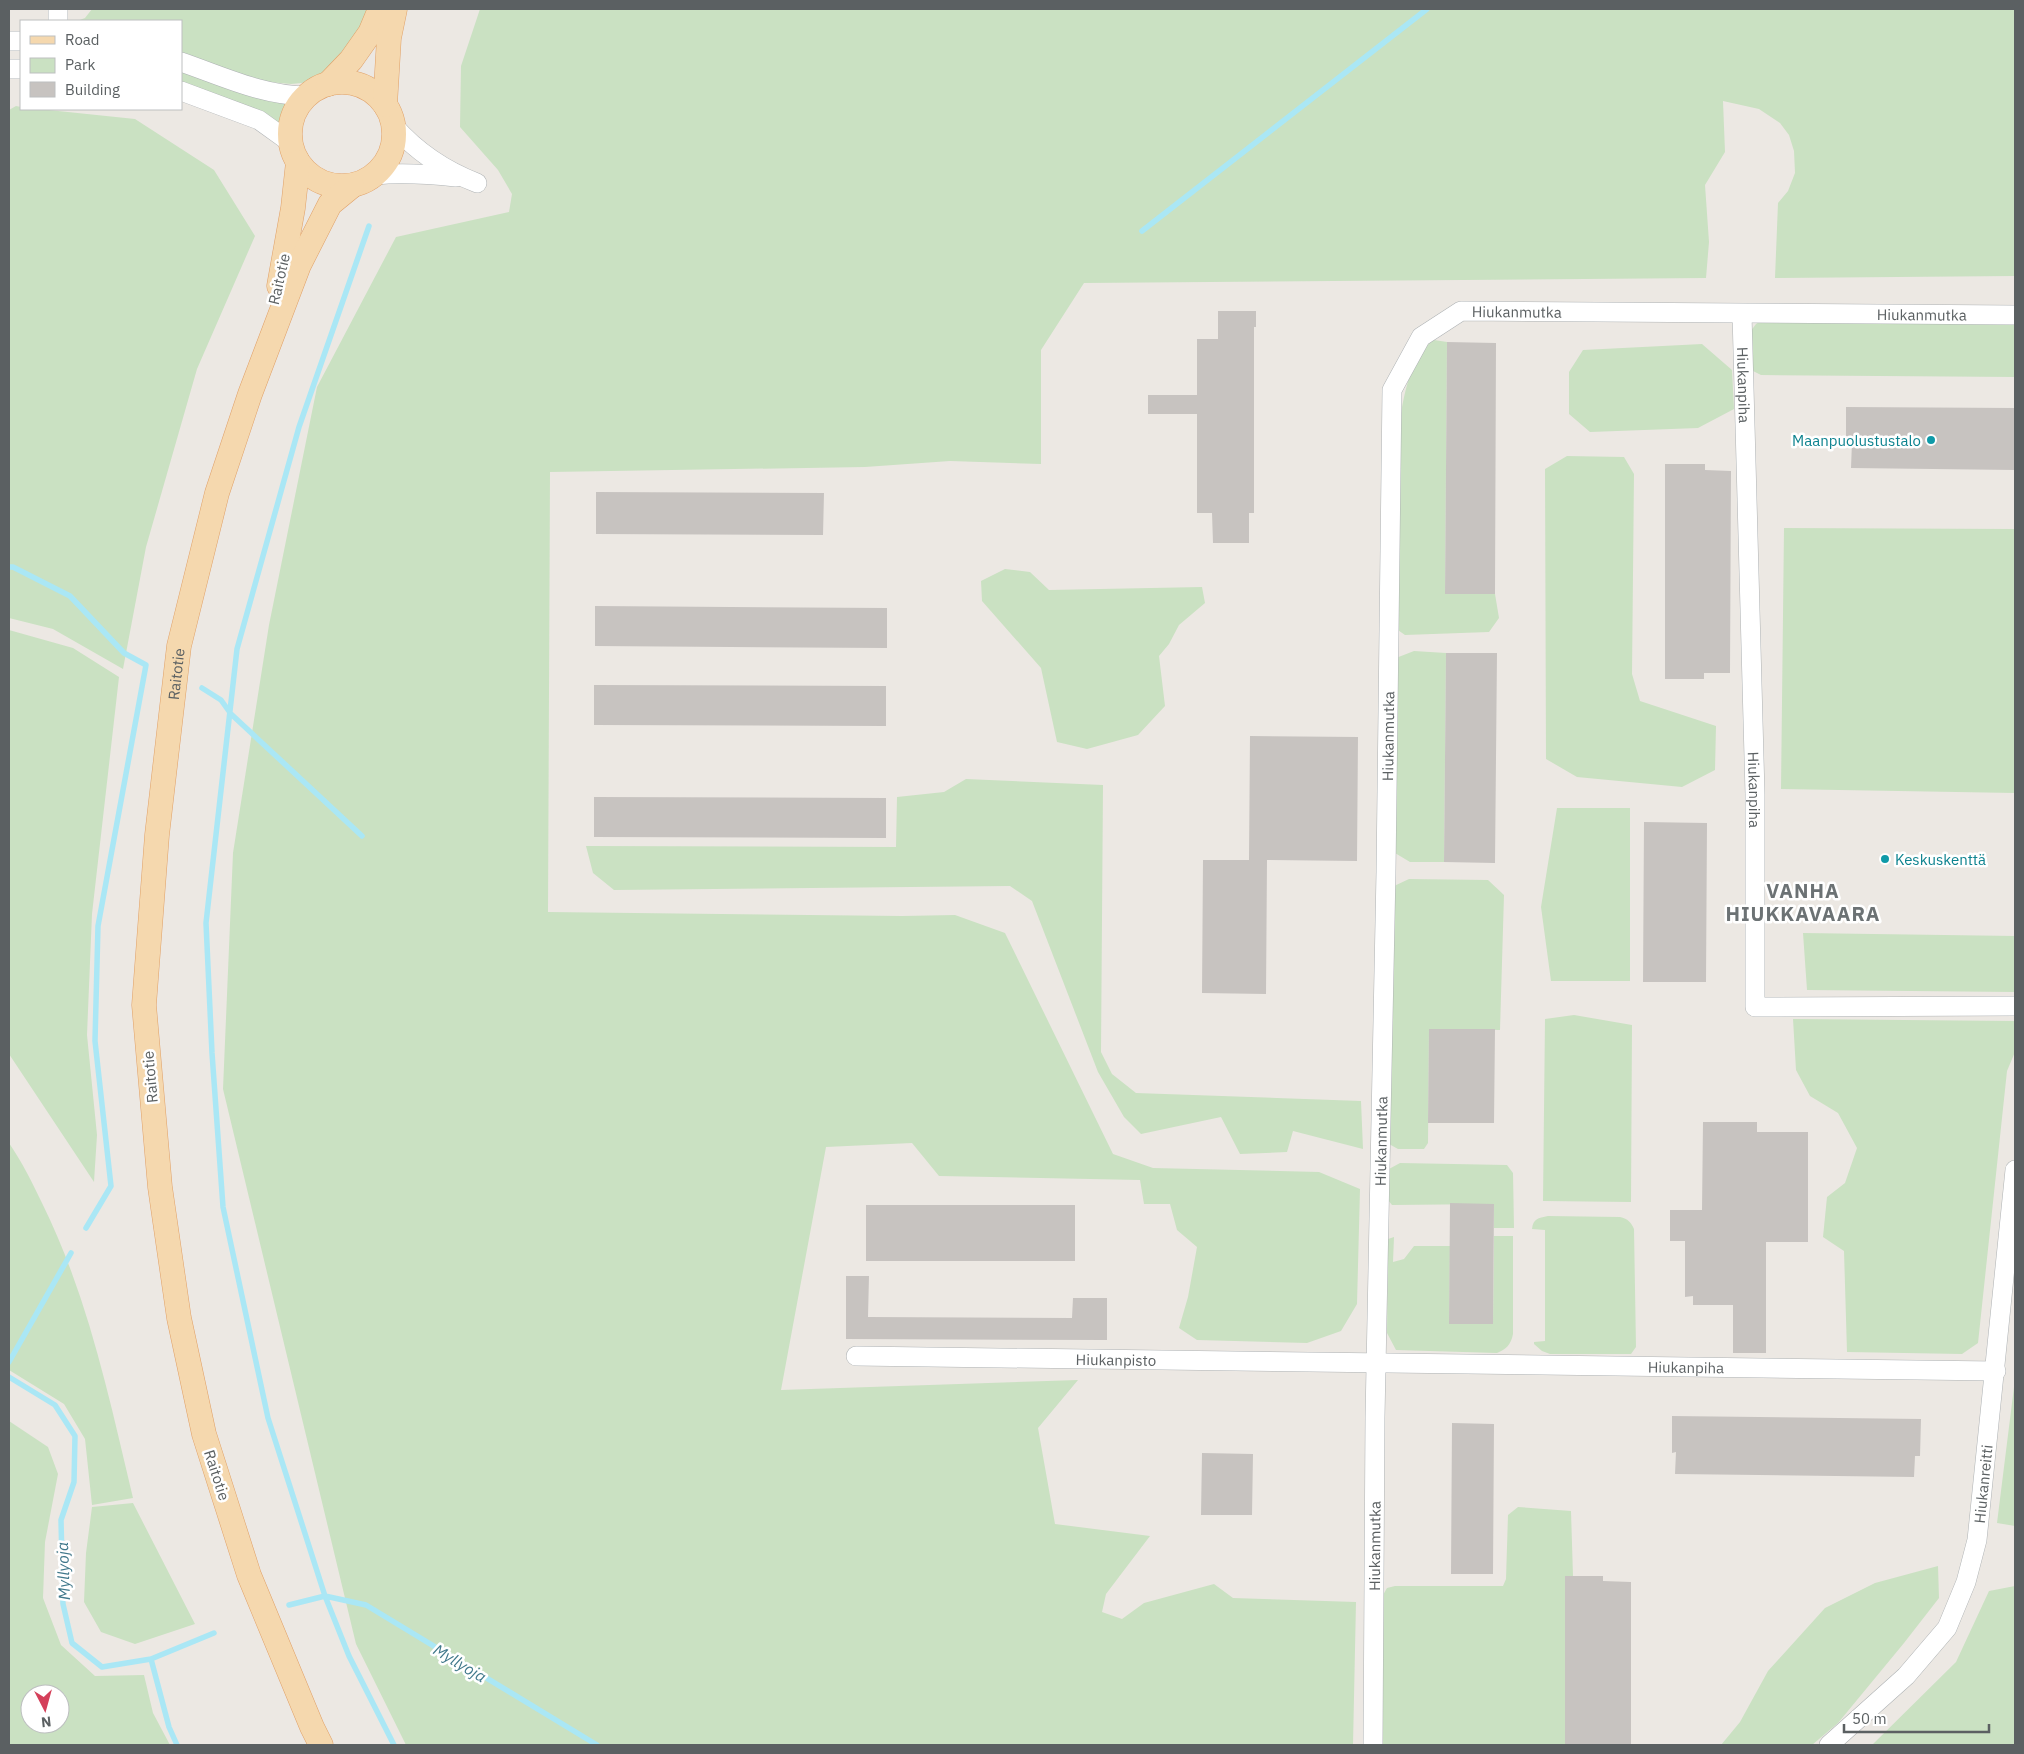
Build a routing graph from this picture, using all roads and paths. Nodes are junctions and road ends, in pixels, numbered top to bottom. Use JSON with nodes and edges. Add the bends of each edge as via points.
{"nodes":[{"id":1,"x":380,"y":9,"type":"edge"},
{"id":2,"x":395,"y":9,"type":"edge"},
{"id":3,"x":182,"y":62,"type":"edge"},
{"id":4,"x":328,"y":84,"type":"junction"},
{"id":5,"x":182,"y":91,"type":"edge"},
{"id":6,"x":307,"y":96,"type":"junction"},
{"id":7,"x":385,"y":105,"type":"junction"},
{"id":8,"x":394,"y":126,"type":"junction"},
{"id":9,"x":294,"y":152,"type":"junction"},
{"id":10,"x":375,"y":175,"type":"junction"},
{"id":11,"x":352,"y":186,"type":"junction"},
{"id":12,"x":1742,"y":314,"type":"junction"},
{"id":13,"x":2015,"y":315,"type":"edge"},
{"id":14,"x":250,"y":394,"type":"junction"},
{"id":15,"x":2015,"y":1006,"type":"edge"},
{"id":16,"x":2015,"y":1170,"type":"edge"},
{"id":17,"x":856,"y":1356,"type":"dead end"},
{"id":18,"x":1376,"y":1362,"type":"junction"},
{"id":19,"x":1996,"y":1371,"type":"junction"},
{"id":20,"x":321,"y":1745,"type":"edge"},
{"id":21,"x":1373,"y":1745,"type":"edge"},
{"id":22,"x":1829,"y":1745,"type":"edge"}],
"edges":[{"from":1,"to":4,"type":"main road","via":[[370,34]]},
{"from":2,"to":7,"type":"main road","via":[[388,38]]},
{"from":3,"to":6,"type":"street","via":[[267,92]]},
{"from":4,"to":6,"type":"main road"},
{"from":4,"to":7,"type":"main road","via":[[353,83],[377,95]]},
{"from":5,"to":9,"type":"street","via":[[258,120]]},
{"from":6,"to":9,"type":"main road","via":[[298,106],[290,128]]},
{"from":7,"to":8,"type":"main road"},
{"from":8,"to":10,"type":"main road","via":[[390,154]]},
{"from":8,"to":10,"type":"street","via":[[443,166],[471,180],[430,174]]},
{"from":9,"to":11,"type":"main road","via":[[314,179],[339,187]]},
{"from":9,"to":14,"type":"main road","name":"Raitotie","via":[[293,208],[283,271]]},
{"from":10,"to":11,"type":"main road"},
{"from":11,"to":14,"type":"main road","name":"Raitotie","via":[[330,204],[299,265]]},
{"from":12,"to":13,"type":"street","name":"Hiukanmutka"},
{"from":12,"to":15,"type":"street","name":"Hiukanpiha","via":[[1755,794],[1755,1007]]},
{"from":12,"to":18,"type":"street","name":"Hiukanmutka","via":[[1461,312],[1420,337],[1392,390]]},
{"from":14,"to":20,"type":"main road","name":"Raitotie","via":[[217,493],[180,646],[157,835],[144,1005],[160,1187],[179,1318],[204,1434],[249,1575]]},
{"from":16,"to":19,"type":"street","name":"Hiukanreitti"},
{"from":17,"to":18,"type":"street","name":"Hiukanpisto"},
{"from":18,"to":19,"type":"street","name":"Hiukanpiha"},
{"from":18,"to":21,"type":"street","name":"Hiukanmutka"},
{"from":19,"to":22,"type":"street","name":"Hiukanreitti","via":[[1977,1540],[1966,1582],[1947,1628],[1906,1676]]}]}
